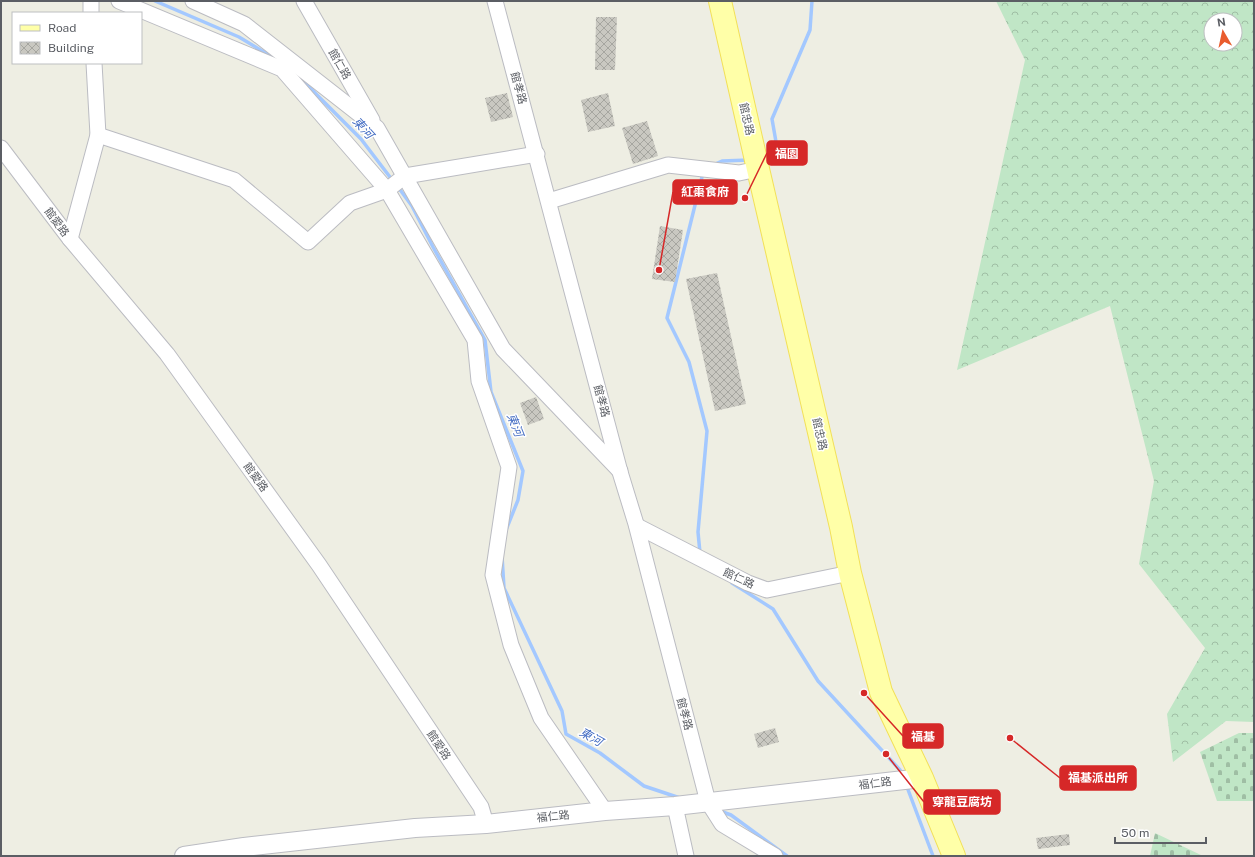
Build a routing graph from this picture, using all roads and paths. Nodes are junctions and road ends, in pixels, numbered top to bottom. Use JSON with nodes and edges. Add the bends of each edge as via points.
{"nodes":[{"id":1,"x":91,"y":1,"type":"edge"},
{"id":2,"x":119,"y":1,"type":"edge"},
{"id":3,"x":193,"y":1,"type":"edge"},
{"id":4,"x":304,"y":1,"type":"edge"},
{"id":5,"x":495,"y":1,"type":"edge"},
{"id":6,"x":720,"y":1,"type":"edge"},
{"id":7,"x":91,"y":12,"type":"edge"},
{"id":8,"x":94,"y":64,"type":"edge"},
{"id":9,"x":377,"y":128,"type":"junction"},
{"id":10,"x":98,"y":135,"type":"junction"},
{"id":11,"x":1,"y":148,"type":"edge"},
{"id":12,"x":537,"y":154,"type":"junction"},
{"id":13,"x":758,"y":170,"type":"junction"},
{"id":14,"x":405,"y":176,"type":"junction"},
{"id":15,"x":387,"y":190,"type":"junction"},
{"id":16,"x":549,"y":201,"type":"junction"},
{"id":17,"x":70,"y":239,"type":"junction"},
{"id":18,"x":620,"y":472,"type":"junction"},
{"id":19,"x":636,"y":526,"type":"junction"},
{"id":20,"x":850,"y":573,"type":"junction"},
{"id":21,"x":922,"y":778,"type":"junction"},
{"id":22,"x":708,"y":802,"type":"junction"},
{"id":23,"x":675,"y":806,"type":"junction"},
{"id":24,"x":605,"y":811,"type":"junction"},
{"id":25,"x":486,"y":824,"type":"junction"},
{"id":26,"x":184,"y":856,"type":"edge"},
{"id":27,"x":686,"y":856,"type":"edge"},
{"id":28,"x":775,"y":856,"type":"edge"},
{"id":29,"x":954,"y":856,"type":"edge"}],
"edges":[{"from":1,"to":7,"type":"street"},
{"from":2,"to":15,"type":"street","via":[[282,69]]},
{"from":3,"to":9,"type":"street","via":[[244,24]]},
{"from":4,"to":9,"type":"street","name":"館仁路"},
{"from":5,"to":12,"type":"street","name":"館孝路"},
{"from":6,"to":13,"type":"main road","name":"館忠路"},
{"from":8,"to":10,"type":"street"},
{"from":9,"to":14,"type":"street","name":"館仁路"},
{"from":10,"to":15,"type":"street","via":[[234,180],[308,242],[350,203]]},
{"from":10,"to":17,"type":"street"},
{"from":11,"to":17,"type":"street","name":"館愛路"},
{"from":12,"to":14,"type":"street"},
{"from":12,"to":16,"type":"street","name":"館孝路"},
{"from":13,"to":16,"type":"street","via":[[739,173],[668,164]]},
{"from":13,"to":20,"type":"main road","name":"館忠路"},
{"from":14,"to":15,"type":"street"},
{"from":14,"to":18,"type":"street","name":"館仁路","via":[[503,349]]},
{"from":15,"to":24,"type":"street","via":[[475,340],[479,381],[509,467],[493,575],[511,645],[541,718]]},
{"from":16,"to":18,"type":"street","name":"館孝路"},
{"from":17,"to":25,"type":"street","name":"館愛路","via":[[167,354],[319,565],[481,807]]},
{"from":18,"to":19,"type":"street","name":"館孝路"},
{"from":19,"to":20,"type":"street","name":"館仁路","via":[[766,590]]},
{"from":19,"to":22,"type":"street","name":"館孝路"},
{"from":20,"to":21,"type":"main road","name":"館忠路","via":[[881,692]]},
{"from":21,"to":22,"type":"street","name":"福仁路"},
{"from":21,"to":29,"type":"main road","name":"館忠路"},
{"from":22,"to":23,"type":"street","name":"福仁路"},
{"from":22,"to":28,"type":"street","name":"館孝路","via":[[722,824]]},
{"from":23,"to":24,"type":"street","name":"福仁路"},
{"from":23,"to":27,"type":"street"},
{"from":24,"to":25,"type":"street","name":"福仁路"},
{"from":25,"to":26,"type":"street","name":"福仁路","via":[[415,828]]}]}
